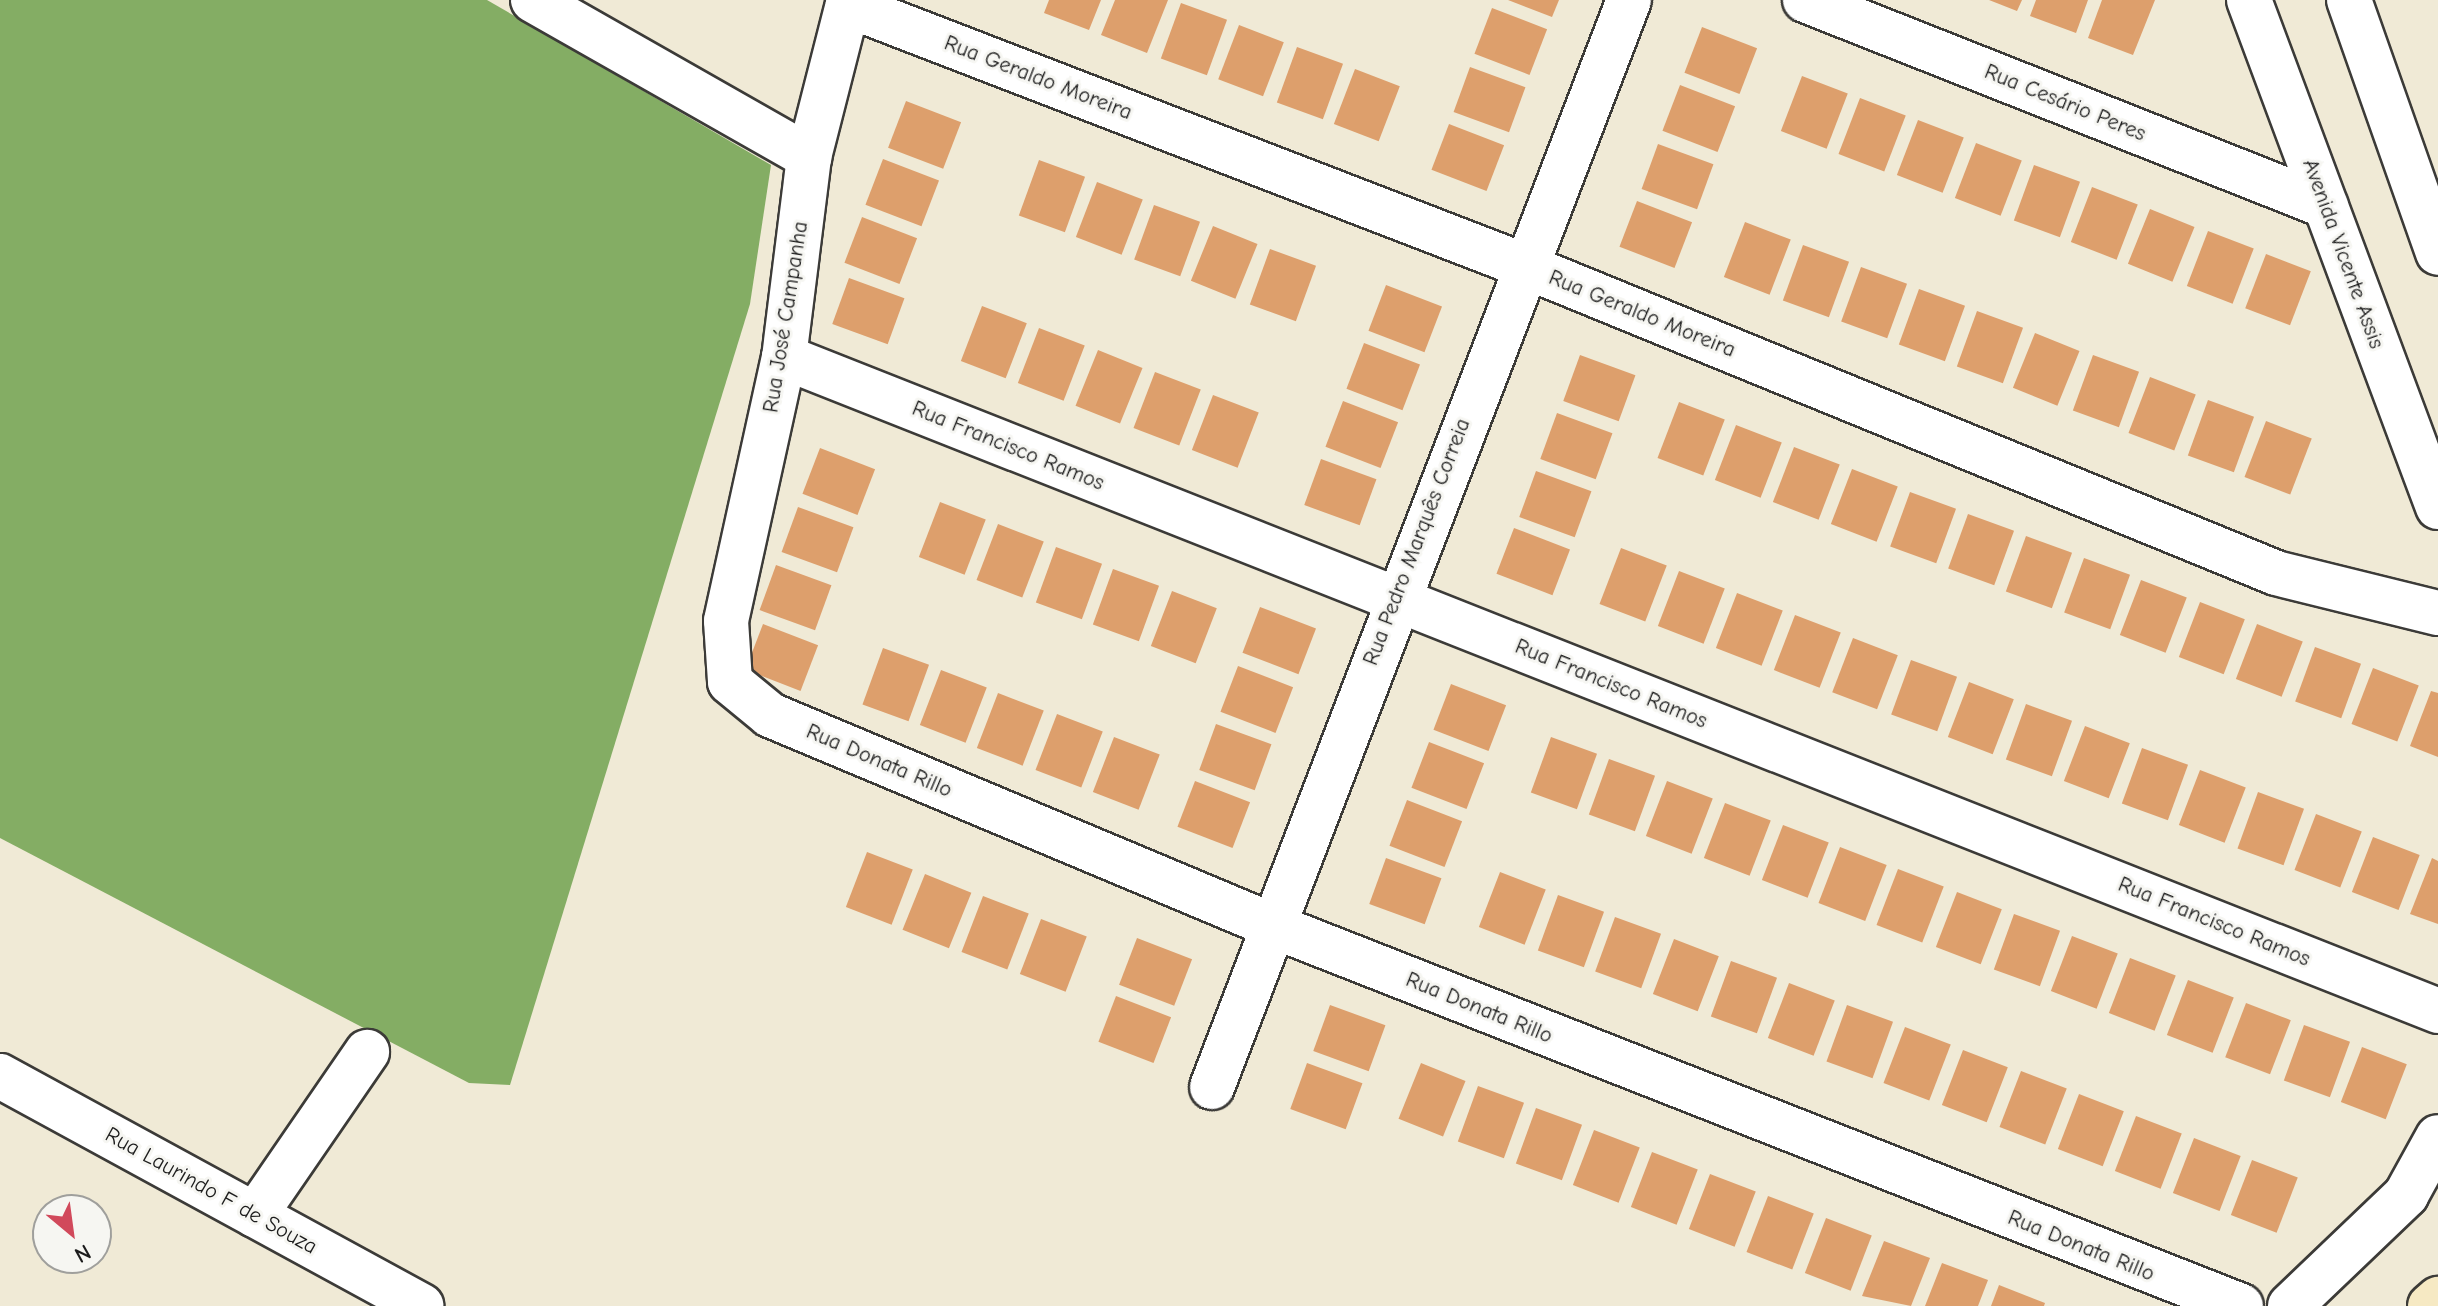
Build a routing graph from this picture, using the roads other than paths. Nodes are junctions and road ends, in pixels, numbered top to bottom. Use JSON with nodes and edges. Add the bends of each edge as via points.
{"nodes":[{"id":1,"x":533,"y":0,"type":"edge"},
{"id":2,"x":1629,"y":0,"type":"edge"},
{"id":3,"x":1805,"y":0,"type":"edge"},
{"id":4,"x":2249,"y":0,"type":"edge"},
{"id":5,"x":2349,"y":0,"type":"edge"},
{"id":6,"x":848,"y":2,"type":"edge"},
{"id":7,"x":809,"y":157,"type":"junction"},
{"id":8,"x":2326,"y":206,"type":"junction"},
{"id":9,"x":2438,"y":253,"type":"edge"},
{"id":10,"x":1525,"y":266,"type":"junction"},
{"id":11,"x":784,"y":357,"type":"junction"},
{"id":12,"x":2438,"y":507,"type":"edge"},
{"id":13,"x":1395,"y":598,"type":"junction"},
{"id":14,"x":2438,"y":613,"type":"edge"},
{"id":15,"x":730,"y":682,"type":"joint"},
{"id":16,"x":1271,"y":925,"type":"junction"},
{"id":17,"x":2438,"y":1011,"type":"edge"},
{"id":18,"x":367,"y":1052,"type":"dead end"},
{"id":19,"x":0,"y":1076,"type":"edge"},
{"id":20,"x":1212,"y":1087,"type":"dead end"},
{"id":21,"x":2438,"y":1137,"type":"edge"},
{"id":22,"x":255,"y":1215,"type":"junction"},
{"id":23,"x":2438,"y":1299,"type":"edge"},
{"id":24,"x":421,"y":1306,"type":"edge"},
{"id":25,"x":2241,"y":1306,"type":"edge"},
{"id":26,"x":2290,"y":1306,"type":"edge"},
{"id":27,"x":2430,"y":1306,"type":"edge"}],
"edges":[{"from":1,"to":7,"type":"street"},
{"from":2,"to":10,"type":"street","name":"Rua Pedro Marquês Correia"},
{"from":3,"to":8,"type":"street","name":"Rua Cesário Peres"},
{"from":4,"to":8,"type":"street","name":"Avenida Vicente Assis"},
{"from":5,"to":9,"type":"street"},
{"from":6,"to":7,"type":"street","name":"Rua José Campanha"},
{"from":6,"to":10,"type":"street","name":"Rua Geraldo Moreira"},
{"from":7,"to":11,"type":"street","name":"Rua José Campanha"},
{"from":8,"to":12,"type":"street","name":"Avenida Vicente Assis"},
{"from":10,"to":13,"type":"street","name":"Rua Pedro Marquês Correia"},
{"from":10,"to":14,"type":"street","name":"Rua Geraldo Moreira","via":[[2276,573]]},
{"from":11,"to":13,"type":"street","name":"Rua Francisco Ramos"},
{"from":11,"to":15,"type":"street","name":"Rua José Campanha","via":[[726,621]]},
{"from":13,"to":16,"type":"street","name":"Rua Pedro Marquês Correia"},
{"from":13,"to":17,"type":"street","name":"Rua Francisco Ramos"},
{"from":15,"to":16,"type":"street","name":"Rua Donata Rillo","via":[[770,715]]},
{"from":16,"to":20,"type":"street","name":"Rua Pedro Marquês Correia"},
{"from":16,"to":25,"type":"street","name":"Rua Donata Rillo"},
{"from":18,"to":22,"type":"street"},
{"from":19,"to":22,"type":"street","name":"Rua Laurindo F de Souza"},
{"from":21,"to":26,"type":"street","via":[[2406,1195]]},
{"from":22,"to":24,"type":"street","name":"Rua Laurindo F de Souza"},
{"from":23,"to":27,"type":"street"}]}
